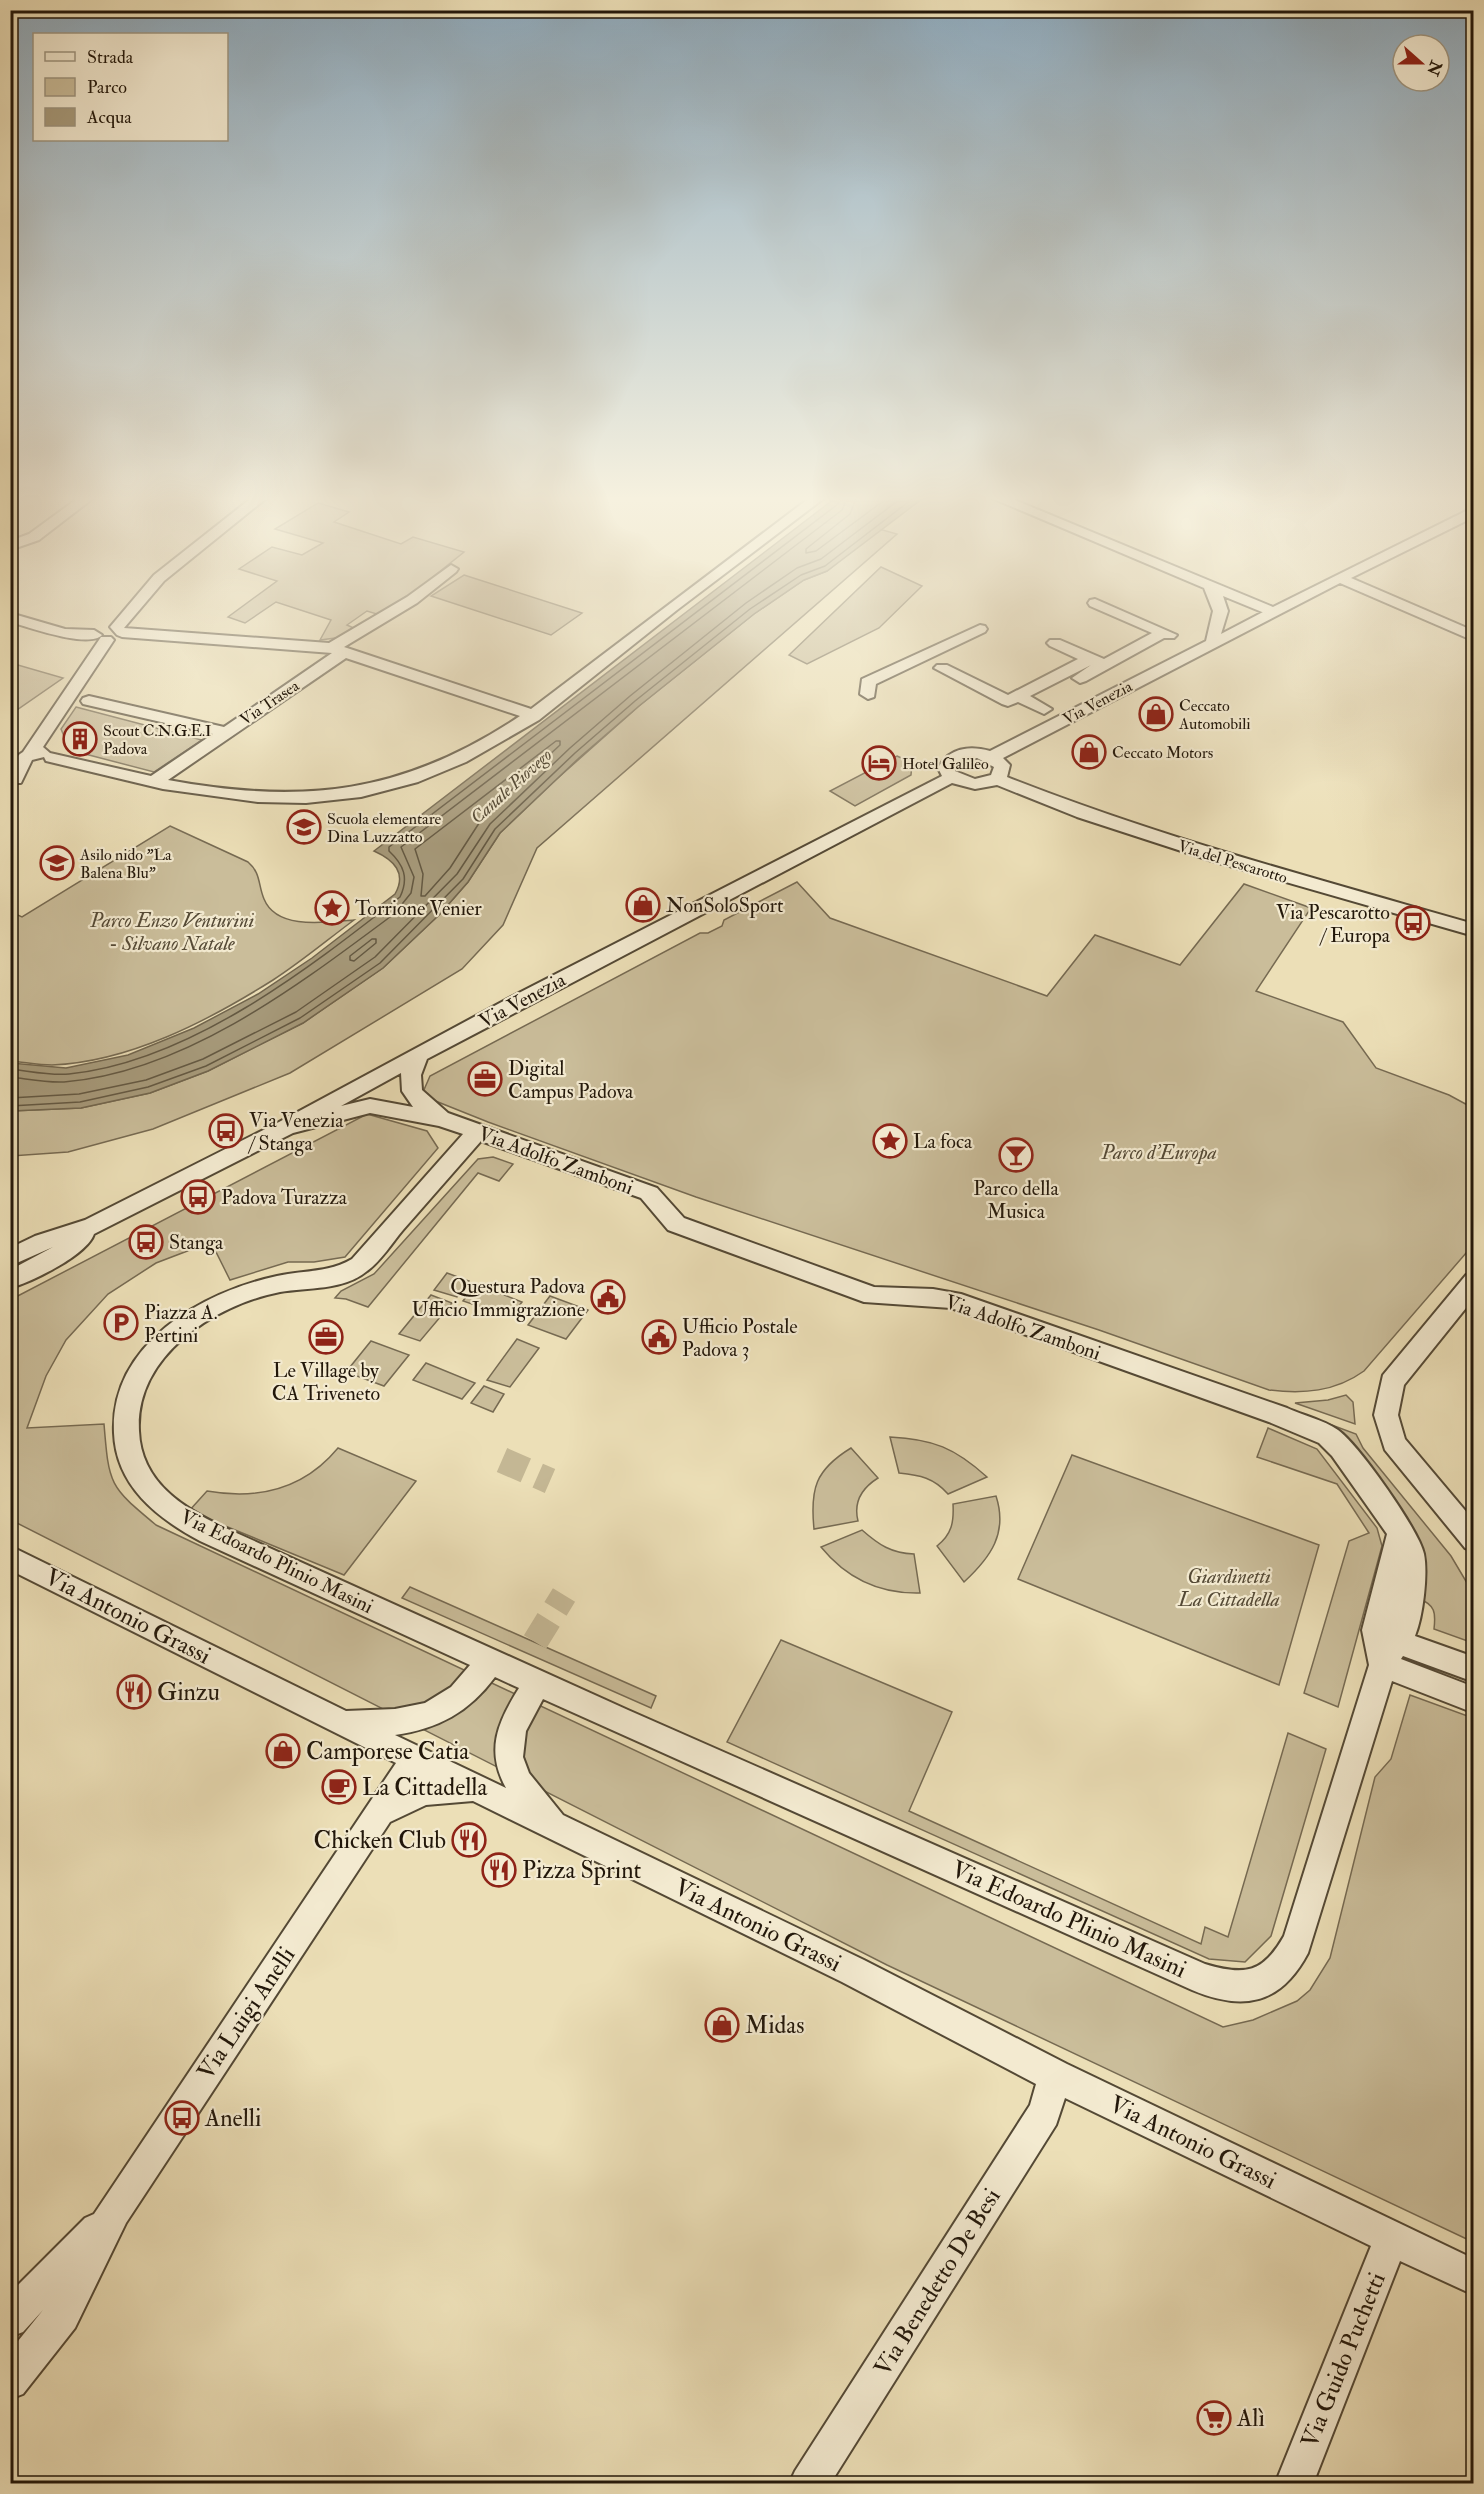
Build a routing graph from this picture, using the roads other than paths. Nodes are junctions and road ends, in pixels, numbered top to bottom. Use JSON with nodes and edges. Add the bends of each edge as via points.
{"nodes":[{"id":1,"x":133,"y":612,"type":"edge"},
{"id":2,"x":394,"y":612,"type":"edge"},
{"id":3,"x":667,"y":612,"type":"edge"},
{"id":4,"x":1116,"y":612,"type":"edge"},
{"id":5,"x":1221,"y":612,"type":"edge"},
{"id":6,"x":1261,"y":612,"type":"edge"},
{"id":7,"x":1274,"y":612,"type":"edge"},
{"id":8,"x":1418,"y":612,"type":"edge"},
{"id":9,"x":10,"y":617,"type":"edge"},
{"id":10,"x":980,"y":628,"type":"dead end"},
{"id":11,"x":120,"y":630,"type":"junction"},
{"id":12,"x":100,"y":637,"type":"junction"},
{"id":13,"x":1473,"y":637,"type":"edge"},
{"id":14,"x":1055,"y":643,"type":"dead end"},
{"id":15,"x":1207,"y":643,"type":"junction"},
{"id":16,"x":338,"y":650,"type":"junction"},
{"id":17,"x":1101,"y":664,"type":"junction"},
{"id":18,"x":942,"y":668,"type":"dead end"},
{"id":19,"x":868,"y":694,"type":"dead end"},
{"id":20,"x":89,"y":701,"type":"dead end"},
{"id":21,"x":533,"y":717,"type":"junction"},
{"id":22,"x":225,"y":732,"type":"junction"},
{"id":23,"x":992,"y":757,"type":"junction"},
{"id":24,"x":39,"y":760,"type":"junction"},
{"id":25,"x":952,"y":777,"type":"junction"},
{"id":26,"x":996,"y":779,"type":"junction"},
{"id":27,"x":13,"y":781,"type":"edge"},
{"id":28,"x":154,"y":782,"type":"junction"},
{"id":29,"x":1473,"y":930,"type":"edge"},
{"id":30,"x":419,"y":1054,"type":"junction"},
{"id":31,"x":442,"y":1119,"type":"junction"},
{"id":32,"x":286,"y":1127,"type":"junction"},
{"id":33,"x":477,"y":1132,"type":"junction"},
{"id":34,"x":93,"y":1226,"type":"junction"},
{"id":35,"x":10,"y":1258,"type":"edge"},
{"id":36,"x":10,"y":1281,"type":"edge"},
{"id":37,"x":1473,"y":1281,"type":"edge"},
{"id":38,"x":1473,"y":1540,"type":"edge"},
{"id":39,"x":10,"y":1557,"type":"edge"},
{"id":40,"x":1391,"y":1653,"type":"junction"},
{"id":41,"x":490,"y":1661,"type":"junction"},
{"id":42,"x":1473,"y":1670,"type":"edge"},
{"id":43,"x":538,"y":1683,"type":"junction"},
{"id":44,"x":1473,"y":1700,"type":"edge"},
{"id":45,"x":340,"y":1722,"type":"junction"},
{"id":46,"x":416,"y":1758,"type":"junction"},
{"id":47,"x":483,"y":1791,"type":"junction"},
{"id":48,"x":378,"y":1814,"type":"junction"},
{"id":49,"x":557,"y":1827,"type":"junction"},
{"id":50,"x":1055,"y":2076,"type":"junction"},
{"id":51,"x":114,"y":2211,"type":"junction"},
{"id":52,"x":1392,"y":2237,"type":"junction"},
{"id":53,"x":1473,"y":2278,"type":"edge"},
{"id":54,"x":10,"y":2319,"type":"edge"},
{"id":55,"x":10,"y":2381,"type":"edge"},
{"id":56,"x":808,"y":2484,"type":"edge"},
{"id":57,"x":1294,"y":2484,"type":"edge"}],
"edges":[{"from":1,"to":11,"type":"street"},
{"from":2,"to":16,"type":"street","name":"Via Trasea"},
{"from":3,"to":21,"type":"street"},
{"from":4,"to":17,"type":"street","via":[[1166,634]]},
{"from":5,"to":15,"type":"street"},
{"from":6,"to":15,"type":"street"},
{"from":7,"to":15,"type":"street","name":"Via Venezia","via":[[1228,637]]},
{"from":8,"to":13,"type":"street"},
{"from":9,"to":12,"type":"street","via":[[64,633]]},
{"from":10,"to":19,"type":"street","via":[[868,682]]},
{"from":11,"to":12,"type":"street","via":[[115,638]]},
{"from":11,"to":16,"type":"street"},
{"from":12,"to":24,"type":"street","via":[[43,738]]},
{"from":14,"to":17,"type":"street"},
{"from":15,"to":23,"type":"street","name":"Via Venezia"},
{"from":16,"to":21,"type":"street"},
{"from":16,"to":22,"type":"street","name":"Via Trasea"},
{"from":17,"to":18,"type":"street","via":[[1031,703],[1008,701]]},
{"from":20,"to":22,"type":"street","name":"Via Trasea"},
{"from":21,"to":28,"type":"street","via":[[449,765],[347,794],[305,798],[244,795]]},
{"from":22,"to":28,"type":"street","name":"Via Trasea"},
{"from":23,"to":25,"type":"street","via":[[978,753],[957,756],[946,768]]},
{"from":23,"to":26,"type":"street","via":[[1003,769]]},
{"from":24,"to":27,"type":"street"},
{"from":24,"to":28,"type":"street"},
{"from":25,"to":26,"type":"street","via":[[978,784]]},
{"from":25,"to":30,"type":"street","name":"Via Venezia"},
{"from":26,"to":29,"type":"street","name":"Via del Pescarotto","via":[[1083,813],[1215,856]]},
{"from":30,"to":31,"type":"street","name":"Via Adolfo Zamboni","via":[[410,1074],[411,1091]]},
{"from":30,"to":32,"type":"street","name":"Via Venezia"},
{"from":31,"to":32,"type":"street","name":"Via Adolfo Zamboni","via":[[370,1106]]},
{"from":31,"to":33,"type":"street","name":"Via Adolfo Zamboni"},
{"from":32,"to":34,"type":"street","name":"Via Venezia"},
{"from":33,"to":40,"type":"street","name":"Via Adolfo Zamboni","via":[[649,1193],[676,1224],[872,1296],[953,1300],[1328,1436],[1400,1533],[1376,1630]]},
{"from":33,"to":41,"type":"street","name":"Via Edoardo Plinio Masini","via":[[360,1265],[338,1278],[279,1284],[239,1295],[176,1332],[141,1375],[129,1401],[126,1425],[134,1468],[144,1485],[176,1514]]},
{"from":34,"to":35,"type":"street","via":[[43,1242]]},
{"from":34,"to":36,"type":"street","via":[[56,1257]]},
{"from":37,"to":38,"type":"street","via":[[1392,1382],[1386,1415],[1394,1443]]},
{"from":39,"to":45,"type":"street","name":"Via Antonio Grassi"},
{"from":40,"to":42,"type":"street"},
{"from":40,"to":43,"type":"street","name":"Via Edoardo Plinio Masini","via":[[1298,1942],[1289,1959],[1270,1979],[1244,1987],[1203,1979]]},
{"from":40,"to":44,"type":"street"},
{"from":41,"to":43,"type":"street","name":"Via Edoardo Plinio Masini"},
{"from":41,"to":45,"type":"street","via":[[454,1704],[429,1715],[387,1723]]},
{"from":43,"to":49,"type":"street","via":[[510,1733],[509,1758],[517,1781]]},
{"from":45,"to":46,"type":"street","name":"Via Antonio Grassi"},
{"from":46,"to":47,"type":"street","name":"Via Antonio Grassi"},
{"from":46,"to":48,"type":"street","name":"Via Luigi Anelli"},
{"from":47,"to":48,"type":"street","name":"Via Luigi Anelli","via":[[444,1787],[410,1794]]},
{"from":47,"to":49,"type":"street","name":"Via Antonio Grassi"},
{"from":48,"to":51,"type":"street","name":"Via Luigi Anelli"},
{"from":49,"to":50,"type":"street","name":"Via Antonio Grassi","via":[[853,1971]]},
{"from":50,"to":52,"type":"street","name":"Via Antonio Grassi"},
{"from":50,"to":56,"type":"street","name":"Via Benedetto De Besi","via":[[1044,2113]]},
{"from":51,"to":54,"type":"street","name":"Via Luigi Anelli"},
{"from":51,"to":55,"type":"street","name":"Via Luigi Anelli","via":[[62,2315]]},
{"from":52,"to":53,"type":"street","name":"Via Antonio Grassi"},
{"from":52,"to":57,"type":"street","name":"Via Guido Puchetti"}]}
